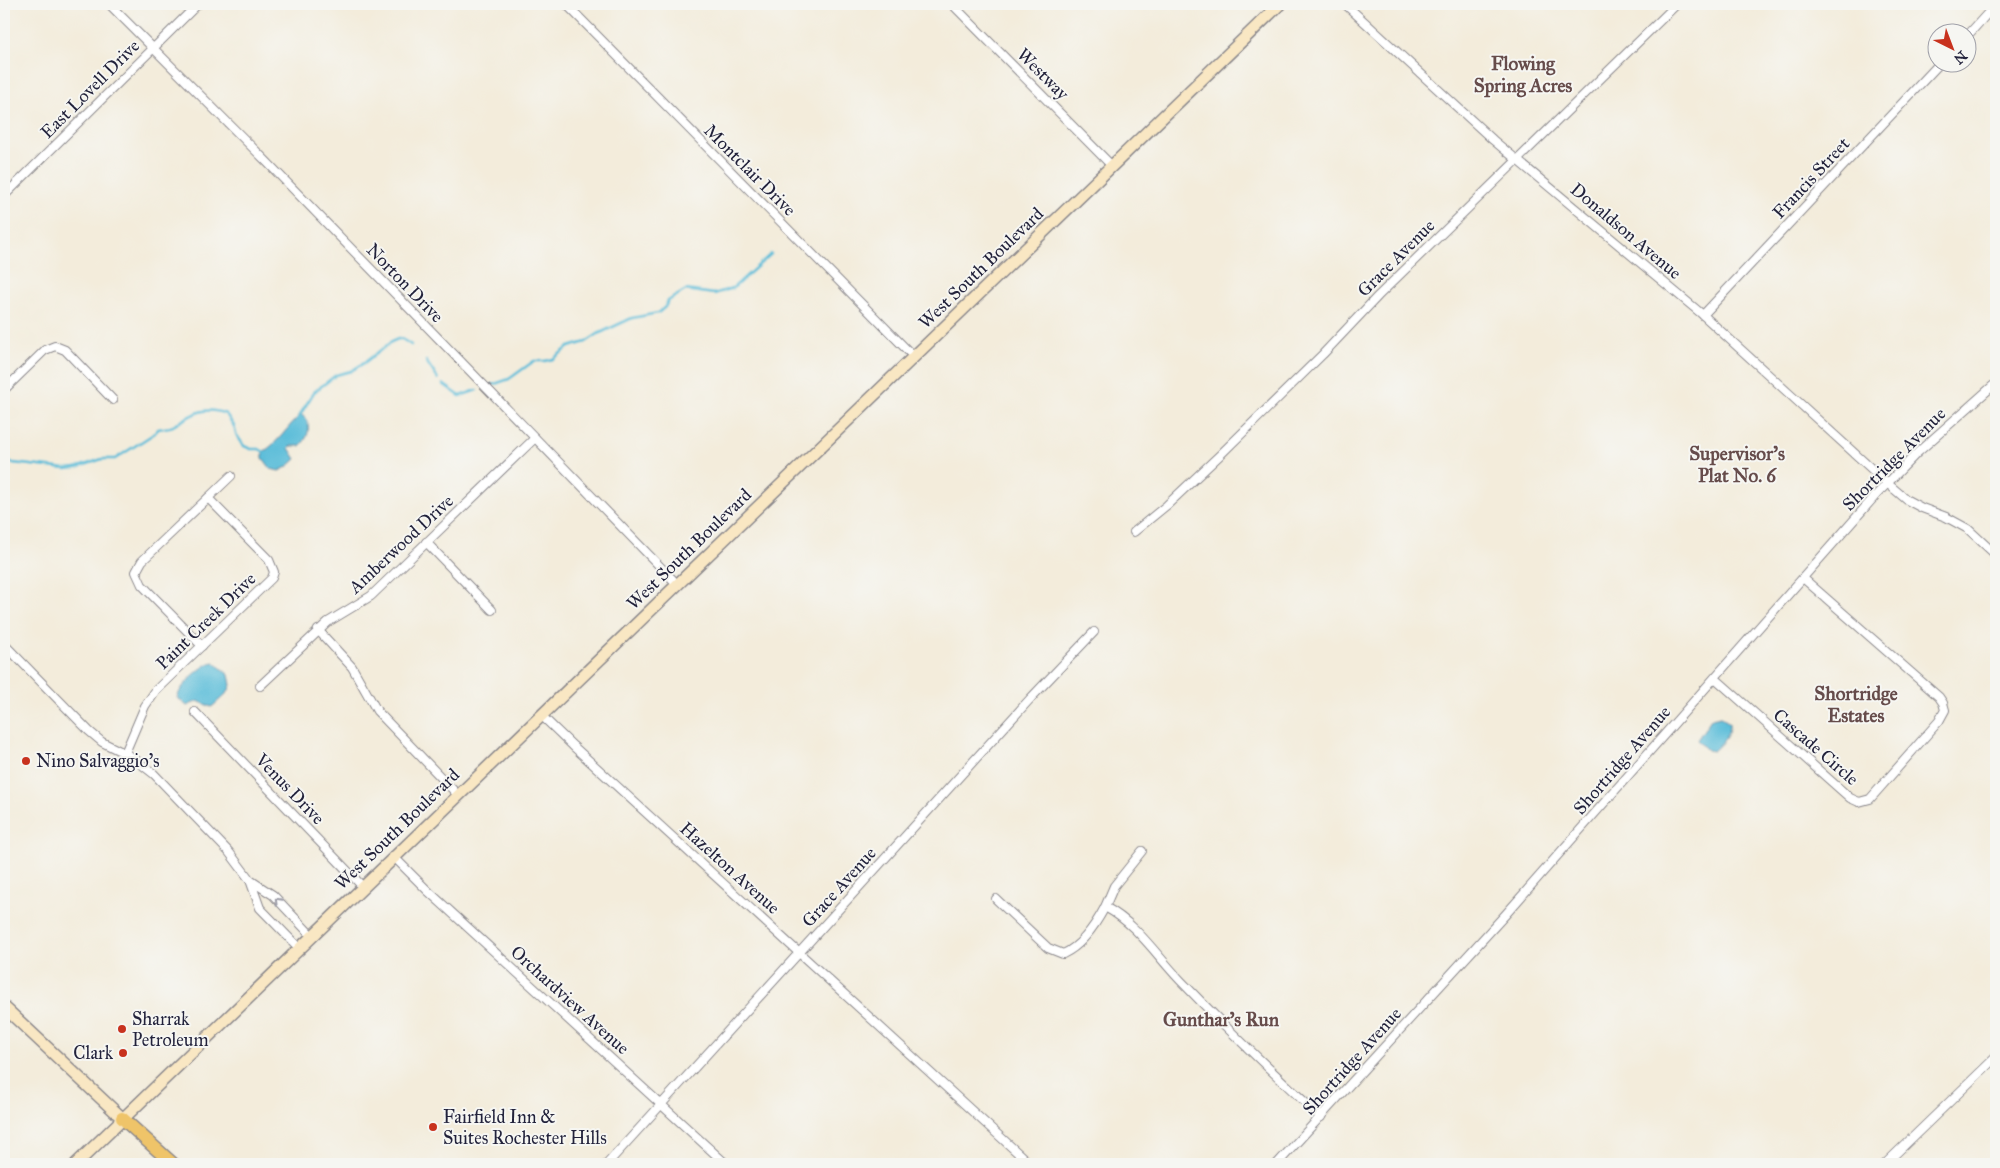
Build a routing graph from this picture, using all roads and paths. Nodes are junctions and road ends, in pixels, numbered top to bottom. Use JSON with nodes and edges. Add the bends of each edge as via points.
{"nodes":[{"id":1,"x":109,"y":4,"type":"edge"},
{"id":2,"x":198,"y":4,"type":"edge"},
{"id":3,"x":566,"y":4,"type":"edge"},
{"id":4,"x":952,"y":4,"type":"edge"},
{"id":5,"x":1280,"y":4,"type":"edge"},
{"id":6,"x":1345,"y":4,"type":"edge"},
{"id":7,"x":1677,"y":4,"type":"edge"},
{"id":8,"x":1996,"y":4,"type":"edge"},
{"id":9,"x":1978,"y":24,"type":"edge"},
{"id":10,"x":152,"y":49,"type":"junction"},
{"id":11,"x":1932,"y":72,"type":"edge"},
{"id":12,"x":1517,"y":160,"type":"junction"},
{"id":13,"x":1112,"y":166,"type":"junction"},
{"id":14,"x":4,"y":196,"type":"edge"},
{"id":15,"x":1703,"y":315,"type":"junction"},
{"id":16,"x":914,"y":357,"type":"junction"},
{"id":17,"x":1996,"y":382,"type":"edge"},
{"id":18,"x":4,"y":390,"type":"edge"},
{"id":19,"x":113,"y":400,"type":"dead end"},
{"id":20,"x":535,"y":438,"type":"junction"},
{"id":21,"x":231,"y":476,"type":"dead end"},
{"id":22,"x":1887,"y":483,"type":"junction"},
{"id":23,"x":208,"y":498,"type":"junction"},
{"id":24,"x":1134,"y":532,"type":"dead end"},
{"id":25,"x":426,"y":542,"type":"junction"},
{"id":26,"x":1996,"y":555,"type":"edge"},
{"id":27,"x":1803,"y":578,"type":"junction"},
{"id":28,"x":678,"y":585,"type":"junction"},
{"id":29,"x":492,"y":610,"type":"dead end"},
{"id":30,"x":318,"y":630,"type":"junction"},
{"id":31,"x":1094,"y":632,"type":"dead end"},
{"id":32,"x":4,"y":644,"type":"edge"},
{"id":33,"x":202,"y":646,"type":"junction"},
{"id":34,"x":1715,"y":678,"type":"junction"},
{"id":35,"x":260,"y":686,"type":"dead end"},
{"id":36,"x":195,"y":712,"type":"dead end"},
{"id":37,"x":542,"y":716,"type":"junction"},
{"id":38,"x":125,"y":753,"type":"junction"},
{"id":39,"x":458,"y":795,"type":"junction"},
{"id":40,"x":1142,"y":851,"type":"dead end"},
{"id":41,"x":394,"y":857,"type":"junction"},
{"id":42,"x":250,"y":880,"type":"junction"},
{"id":43,"x":363,"y":887,"type":"junction"},
{"id":44,"x":996,"y":899,"type":"dead end"},
{"id":45,"x":1105,"y":907,"type":"junction"},
{"id":46,"x":312,"y":936,"type":"junction"},
{"id":47,"x":299,"y":948,"type":"junction"},
{"id":48,"x":800,"y":953,"type":"junction"},
{"id":49,"x":4,"y":1007,"type":"edge"},
{"id":50,"x":1996,"y":1056,"type":"edge"},
{"id":51,"x":661,"y":1104,"type":"junction"},
{"id":52,"x":1321,"y":1117,"type":"junction"},
{"id":53,"x":122,"y":1118,"type":"junction"},
{"id":54,"x":76,"y":1164,"type":"edge"},
{"id":55,"x":173,"y":1164,"type":"edge"},
{"id":56,"x":607,"y":1164,"type":"edge"},
{"id":57,"x":726,"y":1164,"type":"edge"},
{"id":58,"x":1030,"y":1164,"type":"edge"},
{"id":59,"x":1277,"y":1164,"type":"edge"},
{"id":60,"x":1886,"y":1164,"type":"edge"}],
"edges":[{"from":1,"to":10,"type":"street","name":"Norton Drive"},
{"from":2,"to":10,"type":"street","name":"East Lovell Drive"},
{"from":3,"to":16,"type":"street","name":"Montclair Drive"},
{"from":4,"to":13,"type":"street","name":"Westway"},
{"from":5,"to":13,"type":"street","name":"West South Boulevard"},
{"from":6,"to":12,"type":"street","name":"Donaldson Avenue"},
{"from":7,"to":12,"type":"street","name":"Grace Avenue"},
{"from":8,"to":9,"type":"street"},
{"from":10,"to":14,"type":"street","name":"East Lovell Drive"},
{"from":10,"to":20,"type":"street","name":"Norton Drive","via":[[222,116]]},
{"from":11,"to":15,"type":"street","name":"Francis Street"},
{"from":12,"to":15,"type":"street","name":"Donaldson Avenue"},
{"from":12,"to":24,"type":"street","name":"Grace Avenue","via":[[1221,454]]},
{"from":13,"to":16,"type":"street","name":"West South Boulevard"},
{"from":15,"to":22,"type":"street","name":"Donaldson Avenue"},
{"from":16,"to":28,"type":"street","name":"West South Boulevard"},
{"from":17,"to":22,"type":"street","name":"Shortridge Avenue"},
{"from":18,"to":19,"type":"street","via":[[45,350],[55,346],[66,350]]},
{"from":20,"to":25,"type":"street","name":"Amberwood Drive"},
{"from":20,"to":28,"type":"street","name":"Norton Drive"},
{"from":21,"to":23,"type":"street"},
{"from":22,"to":26,"type":"street","name":"Donaldson Avenue","via":[[1914,504],[1968,529]]},
{"from":22,"to":27,"type":"street","name":"Shortridge Avenue"},
{"from":23,"to":33,"type":"street","via":[[142,561],[136,572],[142,585]]},
{"from":23,"to":33,"type":"street","name":"Paint Creek Drive","via":[[269,560],[274,572],[268,583]]},
{"from":25,"to":29,"type":"street"},
{"from":25,"to":30,"type":"street","name":"Amberwood Drive","via":[[367,599],[332,618]]},
{"from":27,"to":34,"type":"street","name":"Shortridge Avenue"},
{"from":27,"to":34,"type":"street","name":"Cascade Circle","via":[[1939,697],[1945,710],[1939,721],[1870,799],[1859,802],[1850,798]]},
{"from":28,"to":37,"type":"street","name":"West South Boulevard"},
{"from":30,"to":35,"type":"street","name":"Amberwood Drive"},
{"from":30,"to":39,"type":"street","via":[[352,667],[377,711]]},
{"from":31,"to":48,"type":"street","name":"Grace Avenue"},
{"from":32,"to":38,"type":"street","via":[[89,731],[102,742]]},
{"from":33,"to":38,"type":"street","name":"Paint Creek Drive","via":[[149,699]]},
{"from":34,"to":52,"type":"street","name":"Shortridge Avenue","via":[[1505,916]]},
{"from":36,"to":43,"type":"street","name":"Venus Drive"},
{"from":37,"to":39,"type":"street","name":"West South Boulevard"},
{"from":37,"to":48,"type":"street","name":"Hazelton Avenue"},
{"from":38,"to":42,"type":"street","via":[[154,774],[229,852]]},
{"from":39,"to":41,"type":"street","name":"West South Boulevard"},
{"from":40,"to":45,"type":"street","via":[[1120,877]]},
{"from":41,"to":43,"type":"street","name":"West South Boulevard"},
{"from":41,"to":51,"type":"street","name":"Orchardview Avenue"},
{"from":46,"to":42,"type":"street","one_way":true,"via":[[272,895]]},
{"from":42,"to":47,"type":"street","via":[[260,908]]},
{"from":43,"to":46,"type":"street","name":"West South Boulevard"},
{"from":44,"to":45,"type":"street","via":[[1048,948],[1063,954],[1076,946]]},
{"from":45,"to":52,"type":"street","via":[[1133,925],[1163,962],[1230,1032]]},
{"from":46,"to":47,"type":"street","name":"West South Boulevard"},
{"from":47,"to":53,"type":"street","name":"West South Boulevard"},
{"from":48,"to":51,"type":"street","name":"Grace Avenue"},
{"from":48,"to":58,"type":"street","name":"Hazelton Avenue"},
{"from":49,"to":53,"type":"street"},
{"from":50,"to":60,"type":"street"},
{"from":51,"to":56,"type":"street","name":"Grace Avenue"},
{"from":51,"to":57,"type":"street","name":"Orchardview Avenue"},
{"from":52,"to":59,"type":"street","name":"Shortridge Avenue"},
{"from":53,"to":54,"type":"street","name":"West South Boulevard"},
{"from":53,"to":55,"type":"main road"}]}
